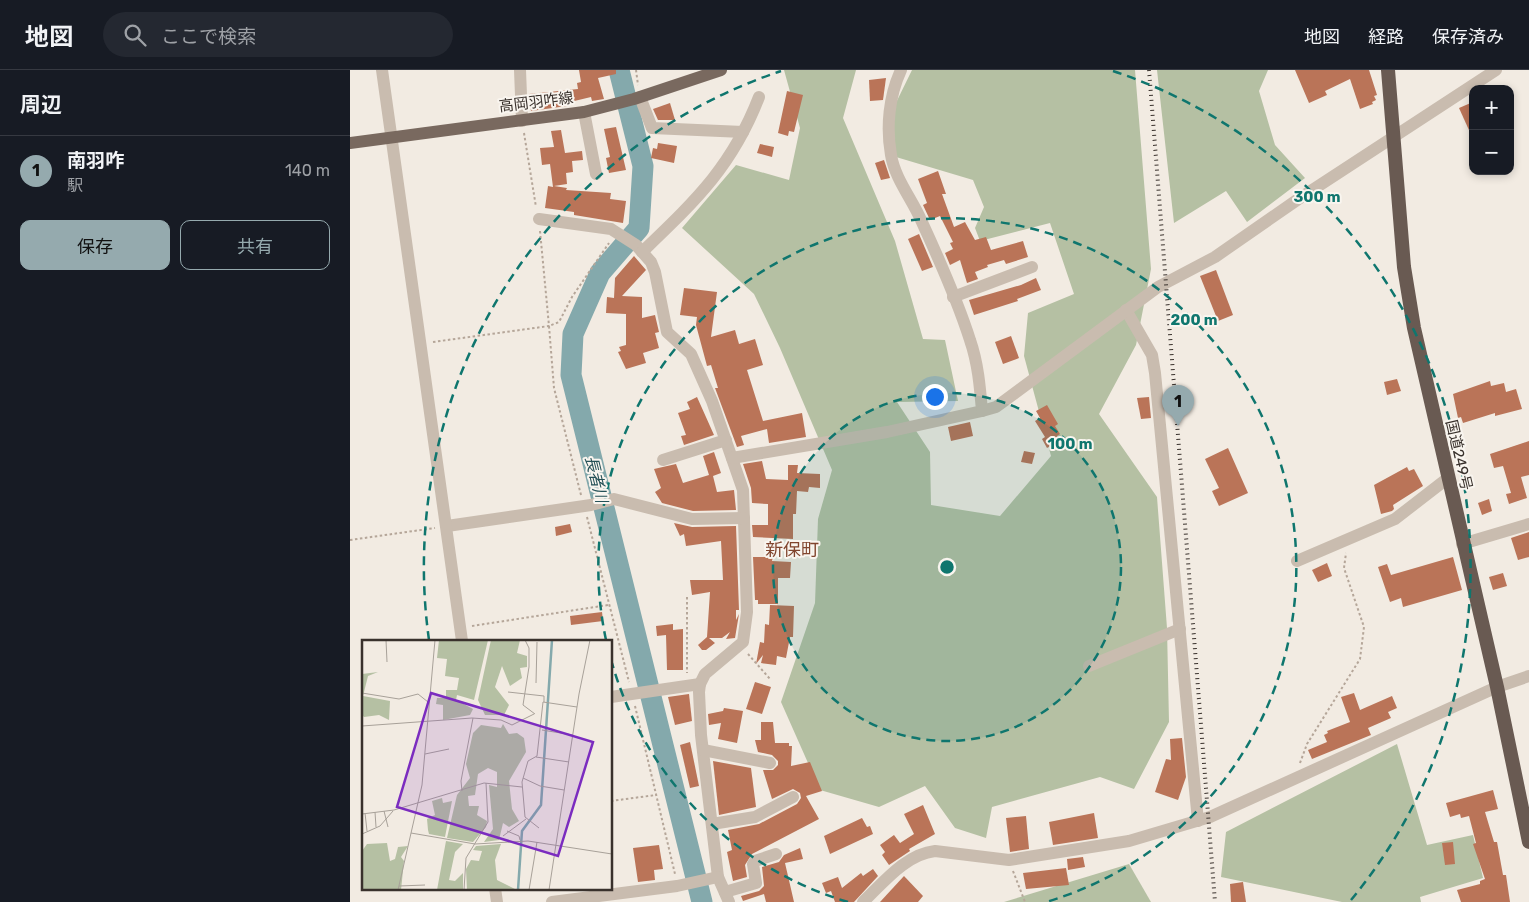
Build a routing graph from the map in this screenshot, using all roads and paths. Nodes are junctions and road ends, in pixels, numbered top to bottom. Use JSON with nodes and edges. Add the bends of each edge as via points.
{"nodes":[{"id":1,"x":382,"y":70,"type":"edge"},
{"id":2,"x":520,"y":70,"type":"edge"},
{"id":3,"x":636,"y":70,"type":"edge"},
{"id":4,"x":720,"y":70,"type":"edge"},
{"id":5,"x":901,"y":70,"type":"edge"},
{"id":6,"x":1388,"y":70,"type":"edge"},
{"id":7,"x":1496,"y":70,"type":"edge"},
{"id":8,"x":759,"y":97,"type":"dead end"},
{"id":9,"x":637,"y":98,"type":"junction"},
{"id":10,"x":584,"y":112,"type":"junction"},
{"id":11,"x":522,"y":120,"type":"junction"},
{"id":12,"x":743,"y":132,"type":"junction"},
{"id":13,"x":1393,"y":136,"type":"junction"},
{"id":14,"x":391,"y":137,"type":"junction"},
{"id":15,"x":350,"y":143,"type":"edge"},
{"id":16,"x":596,"y":174,"type":"dead end"},
{"id":17,"x":539,"y":219,"type":"junction"},
{"id":18,"x":618,"y":233,"type":"junction"},
{"id":19,"x":639,"y":248,"type":"junction"},
{"id":20,"x":1032,"y":267,"type":"dead end"},
{"id":21,"x":953,"y":297,"type":"junction"},
{"id":22,"x":1126,"y":310,"type":"junction"},
{"id":23,"x":550,"y":326,"type":"junction"},
{"id":24,"x":421,"y":344,"type":"junction"},
{"id":25,"x":982,"y":411,"type":"junction"},
{"id":26,"x":726,"y":440,"type":"junction"},
{"id":27,"x":732,"y":458,"type":"junction"},
{"id":28,"x":663,"y":460,"type":"dead end"},
{"id":29,"x":1448,"y":478,"type":"junction"},
{"id":30,"x":588,"y":505,"type":"junction"},
{"id":31,"x":744,"y":518,"type":"junction"},
{"id":32,"x":1529,"y":524,"type":"edge"},
{"id":33,"x":447,"y":526,"type":"junction"},
{"id":34,"x":350,"y":540,"type":"edge"},
{"id":35,"x":1343,"y":542,"type":"junction"},
{"id":36,"x":1462,"y":544,"type":"junction"},
{"id":37,"x":1297,"y":561,"type":"dead end"},
{"id":38,"x":687,"y":598,"type":"dead end"},
{"id":39,"x":608,"y":605,"type":"junction"},
{"id":40,"x":1180,"y":629,"type":"junction"},
{"id":41,"x":461,"y":634,"type":"edge"},
{"id":42,"x":739,"y":644,"type":"junction"},
{"id":43,"x":1089,"y":666,"type":"dead end"},
{"id":44,"x":1529,"y":676,"type":"edge"},
{"id":45,"x":770,"y":679,"type":"dead end"},
{"id":46,"x":694,"y":684,"type":"junction"},
{"id":47,"x":1497,"y":687,"type":"junction"},
{"id":48,"x":638,"y":693,"type":"junction"},
{"id":49,"x":612,"y":697,"type":"edge"},
{"id":50,"x":703,"y":750,"type":"junction"},
{"id":51,"x":770,"y":763,"type":"dead end"},
{"id":52,"x":1295,"y":777,"type":"junction"},
{"id":53,"x":656,"y":795,"type":"junction"},
{"id":54,"x":793,"y":797,"type":"dead end"},
{"id":55,"x":612,"y":801,"type":"edge"},
{"id":56,"x":1198,"y":821,"type":"junction"},
{"id":57,"x":712,"y":824,"type":"junction"},
{"id":58,"x":1528,"y":836,"type":"edge"},
{"id":59,"x":776,"y":854,"type":"dead end"},
{"id":60,"x":1009,"y":860,"type":"junction"},
{"id":61,"x":712,"y":878,"type":"junction"},
{"id":62,"x":677,"y":886,"type":"junction"},
{"id":63,"x":727,"y":897,"type":"edge"},
{"id":64,"x":552,"y":902,"type":"edge"},
{"id":65,"x":863,"y":902,"type":"edge"},
{"id":66,"x":1025,"y":902,"type":"edge"}],
"edges":[{"from":1,"to":14,"type":"street"},
{"from":2,"to":11,"type":"street"},
{"from":3,"to":9,"type":"path"},
{"from":4,"to":9,"type":"main road","name":"高岡羽咋線"},
{"from":5,"to":21,"type":"street","via":[[890,104],[891,157]]},
{"from":6,"to":13,"type":"highway","name":"国道249号"},
{"from":7,"to":13,"type":"street"},
{"from":8,"to":12,"type":"street"},
{"from":9,"to":10,"type":"main road","name":"高岡羽咋線"},
{"from":9,"to":12,"type":"street","via":[[652,128]]},
{"from":10,"to":11,"type":"main road","name":"高岡羽咋線"},
{"from":10,"to":16,"type":"street"},
{"from":11,"to":14,"type":"main road","name":"高岡羽咋線"},
{"from":11,"to":17,"type":"path","via":[[532,194]]},
{"from":12,"to":19,"type":"street","via":[[717,176],[695,200]]},
{"from":13,"to":22,"type":"street","via":[[1215,257],[1158,288]]},
{"from":13,"to":29,"type":"highway","name":"国道249号","via":[[1404,267],[1414,328]]},
{"from":14,"to":15,"type":"main road","name":"高岡羽咋線"},
{"from":14,"to":24,"type":"street"},
{"from":17,"to":18,"type":"street","via":[[607,227]]},
{"from":17,"to":23,"type":"path"},
{"from":18,"to":19,"type":"street"},
{"from":18,"to":23,"type":"path","via":[[572,297],[559,322]]},
{"from":19,"to":26,"type":"street","via":[[655,272],[667,332],[691,354]]},
{"from":20,"to":21,"type":"street"},
{"from":21,"to":25,"type":"street","via":[[978,371]]},
{"from":22,"to":25,"type":"street","via":[[996,407]]},
{"from":22,"to":40,"type":"street","via":[[1152,356],[1155,373]]},
{"from":23,"to":24,"type":"path"},
{"from":23,"to":30,"type":"path","via":[[554,388]]},
{"from":24,"to":33,"type":"street"},
{"from":25,"to":27,"type":"street","via":[[887,432]]},
{"from":26,"to":27,"type":"street"},
{"from":26,"to":28,"type":"street"},
{"from":27,"to":31,"type":"street","via":[[743,490]]},
{"from":29,"to":35,"type":"street","via":[[1395,519]]},
{"from":29,"to":36,"type":"highway","name":"国道249号"},
{"from":30,"to":31,"type":"street","via":[[614,499],[692,519]]},
{"from":30,"to":33,"type":"street"},
{"from":30,"to":39,"type":"path"},
{"from":31,"to":42,"type":"street","via":[[748,612],[743,642]]},
{"from":32,"to":36,"type":"street"},
{"from":33,"to":34,"type":"path"},
{"from":33,"to":41,"type":"street"},
{"from":35,"to":37,"type":"street"},
{"from":35,"to":52,"type":"path","via":[[1346,553],[1344,568],[1364,627],[1362,652],[1307,744]]},
{"from":36,"to":47,"type":"highway","name":"国道249号"},
{"from":38,"to":46,"type":"path"},
{"from":39,"to":41,"type":"path"},
{"from":39,"to":48,"type":"path"},
{"from":40,"to":43,"type":"street"},
{"from":40,"to":56,"type":"street"},
{"from":42,"to":45,"type":"path"},
{"from":42,"to":46,"type":"street"},
{"from":44,"to":47,"type":"street"},
{"from":46,"to":48,"type":"street"},
{"from":46,"to":50,"type":"street"},
{"from":47,"to":52,"type":"street"},
{"from":47,"to":58,"type":"highway","name":"国道249号"},
{"from":48,"to":49,"type":"street"},
{"from":48,"to":53,"type":"path"},
{"from":50,"to":51,"type":"street"},
{"from":50,"to":57,"type":"street"},
{"from":52,"to":56,"type":"street"},
{"from":53,"to":55,"type":"path"},
{"from":53,"to":62,"type":"path"},
{"from":54,"to":57,"type":"street","via":[[755,817]]},
{"from":56,"to":60,"type":"street","via":[[1129,841]]},
{"from":57,"to":61,"type":"street"},
{"from":59,"to":63,"type":"street","via":[[755,861],[756,882]]},
{"from":60,"to":65,"type":"street","via":[[923,852],[895,872]]},
{"from":60,"to":66,"type":"path"},
{"from":61,"to":62,"type":"street"},
{"from":61,"to":63,"type":"street"},
{"from":62,"to":64,"type":"street"}]}
